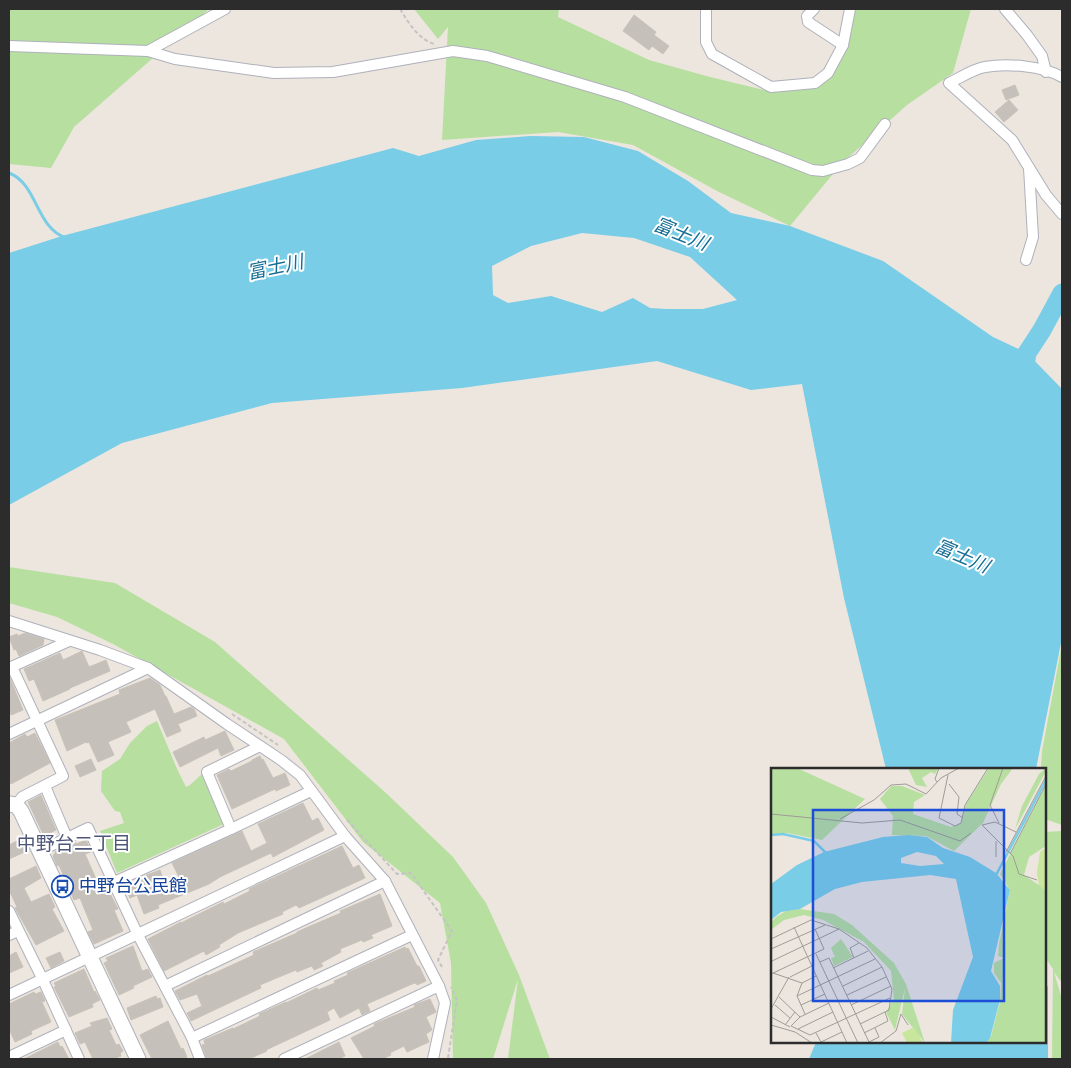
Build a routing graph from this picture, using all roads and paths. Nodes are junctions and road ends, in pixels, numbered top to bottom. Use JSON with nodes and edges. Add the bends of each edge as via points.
{"nodes":[{"id":1,"x":225,"y":9,"type":"edge"},
{"id":2,"x":400,"y":9,"type":"edge"},
{"id":3,"x":706,"y":9,"type":"edge"},
{"id":4,"x":814,"y":9,"type":"edge"},
{"id":5,"x":850,"y":9,"type":"edge"},
{"id":6,"x":1005,"y":9,"type":"edge"},
{"id":7,"x":843,"y":45,"type":"junction"},
{"id":8,"x":9,"y":46,"type":"edge"},
{"id":9,"x":148,"y":51,"type":"junction"},
{"id":10,"x":452,"y":51,"type":"junction"},
{"id":11,"x":1046,"y":72,"type":"junction"},
{"id":12,"x":1062,"y":77,"type":"edge"},
{"id":13,"x":885,"y":124,"type":"dead end"},
{"id":14,"x":1029,"y":167,"type":"junction"},
{"id":15,"x":1062,"y":214,"type":"edge"},
{"id":16,"x":1026,"y":260,"type":"dead end"},
{"id":17,"x":9,"y":620,"type":"edge"},
{"id":18,"x":69,"y":641,"type":"junction"},
{"id":19,"x":10,"y":668,"type":"edge"},
{"id":20,"x":148,"y":668,"type":"junction"},
{"id":21,"x":38,"y":720,"type":"junction"},
{"id":22,"x":9,"y":734,"type":"edge"},
{"id":23,"x":260,"y":746,"type":"junction"},
{"id":24,"x":45,"y":786,"type":"junction"},
{"id":25,"x":311,"y":791,"type":"junction"},
{"id":26,"x":12,"y":804,"type":"edge"},
{"id":27,"x":231,"y":829,"type":"junction"},
{"id":28,"x":346,"y":836,"type":"junction"},
{"id":29,"x":67,"y":838,"type":"junction"},
{"id":30,"x":40,"y":850,"type":"junction"},
{"id":31,"x":385,"y":880,"type":"junction"},
{"id":32,"x":112,"y":883,"type":"junction"},
{"id":33,"x":9,"y":911,"type":"edge"},
{"id":34,"x":14,"y":933,"type":"edge"},
{"id":35,"x":138,"y":934,"type":"junction"},
{"id":36,"x":412,"y":935,"type":"junction"},
{"id":37,"x":90,"y":958,"type":"junction"},
{"id":38,"x":43,"y":980,"type":"junction"},
{"id":39,"x":165,"y":986,"type":"junction"},
{"id":40,"x":439,"y":986,"type":"junction"},
{"id":41,"x":9,"y":995,"type":"edge"},
{"id":42,"x":66,"y":1030,"type":"junction"},
{"id":43,"x":192,"y":1038,"type":"junction"},
{"id":44,"x":9,"y":1057,"type":"edge"},
{"id":45,"x":434,"y":1057,"type":"edge"},
{"id":46,"x":79,"y":1059,"type":"edge"},
{"id":47,"x":138,"y":1059,"type":"edge"},
{"id":48,"x":200,"y":1059,"type":"edge"},
{"id":49,"x":284,"y":1059,"type":"edge"},
{"id":50,"x":423,"y":1059,"type":"edge"}],
"edges":[{"from":1,"to":9,"type":"street"},
{"from":2,"to":10,"type":"path","via":[[411,28],[428,42]]},
{"from":3,"to":7,"type":"street","via":[[706,42],[712,54],[771,87],[815,83],[828,73]]},
{"from":4,"to":7,"type":"street","via":[[807,16],[808,22]]},
{"from":5,"to":7,"type":"street"},
{"from":6,"to":11,"type":"street","via":[[1042,56]]},
{"from":8,"to":9,"type":"street"},
{"from":9,"to":10,"type":"street","via":[[175,59],[274,73],[333,72]]},
{"from":10,"to":13,"type":"street","via":[[488,56],[625,97],[823,172],[860,158]]},
{"from":11,"to":12,"type":"street"},
{"from":11,"to":14,"type":"street","via":[[1022,66],[984,67],[948,83],[1012,140]]},
{"from":14,"to":15,"type":"street"},
{"from":14,"to":16,"type":"street","via":[[1033,237]]},
{"from":17,"to":18,"type":"street"},
{"from":18,"to":19,"type":"street"},
{"from":18,"to":20,"type":"street"},
{"from":19,"to":21,"type":"street"},
{"from":20,"to":21,"type":"street"},
{"from":20,"to":23,"type":"street"},
{"from":21,"to":22,"type":"street"},
{"from":21,"to":24,"type":"street","via":[[63,776]]},
{"from":23,"to":25,"type":"street","via":[[300,775]]},
{"from":23,"to":27,"type":"street","via":[[207,772]]},
{"from":24,"to":26,"type":"street"},
{"from":24,"to":29,"type":"street"},
{"from":25,"to":27,"type":"street"},
{"from":25,"to":28,"type":"street"},
{"from":26,"to":30,"type":"street","via":[[21,811]]},
{"from":27,"to":32,"type":"street"},
{"from":28,"to":31,"type":"street"},
{"from":28,"to":35,"type":"street"},
{"from":29,"to":30,"type":"street"},
{"from":29,"to":32,"type":"street","via":[[88,828]]},
{"from":30,"to":37,"type":"street"},
{"from":31,"to":36,"type":"street"},
{"from":31,"to":39,"type":"street"},
{"from":32,"to":35,"type":"street"},
{"from":33,"to":34,"type":"street"},
{"from":34,"to":38,"type":"street"},
{"from":35,"to":37,"type":"street"},
{"from":35,"to":39,"type":"street"},
{"from":36,"to":40,"type":"street"},
{"from":36,"to":43,"type":"street"},
{"from":37,"to":38,"type":"street"},
{"from":37,"to":47,"type":"street"},
{"from":38,"to":41,"type":"street"},
{"from":38,"to":42,"type":"street"},
{"from":39,"to":43,"type":"street"},
{"from":40,"to":45,"type":"street","via":[[445,1003]]},
{"from":40,"to":49,"type":"street"},
{"from":42,"to":44,"type":"street"},
{"from":42,"to":46,"type":"street"},
{"from":43,"to":48,"type":"street"},
{"from":45,"to":50,"type":"street"}]}
